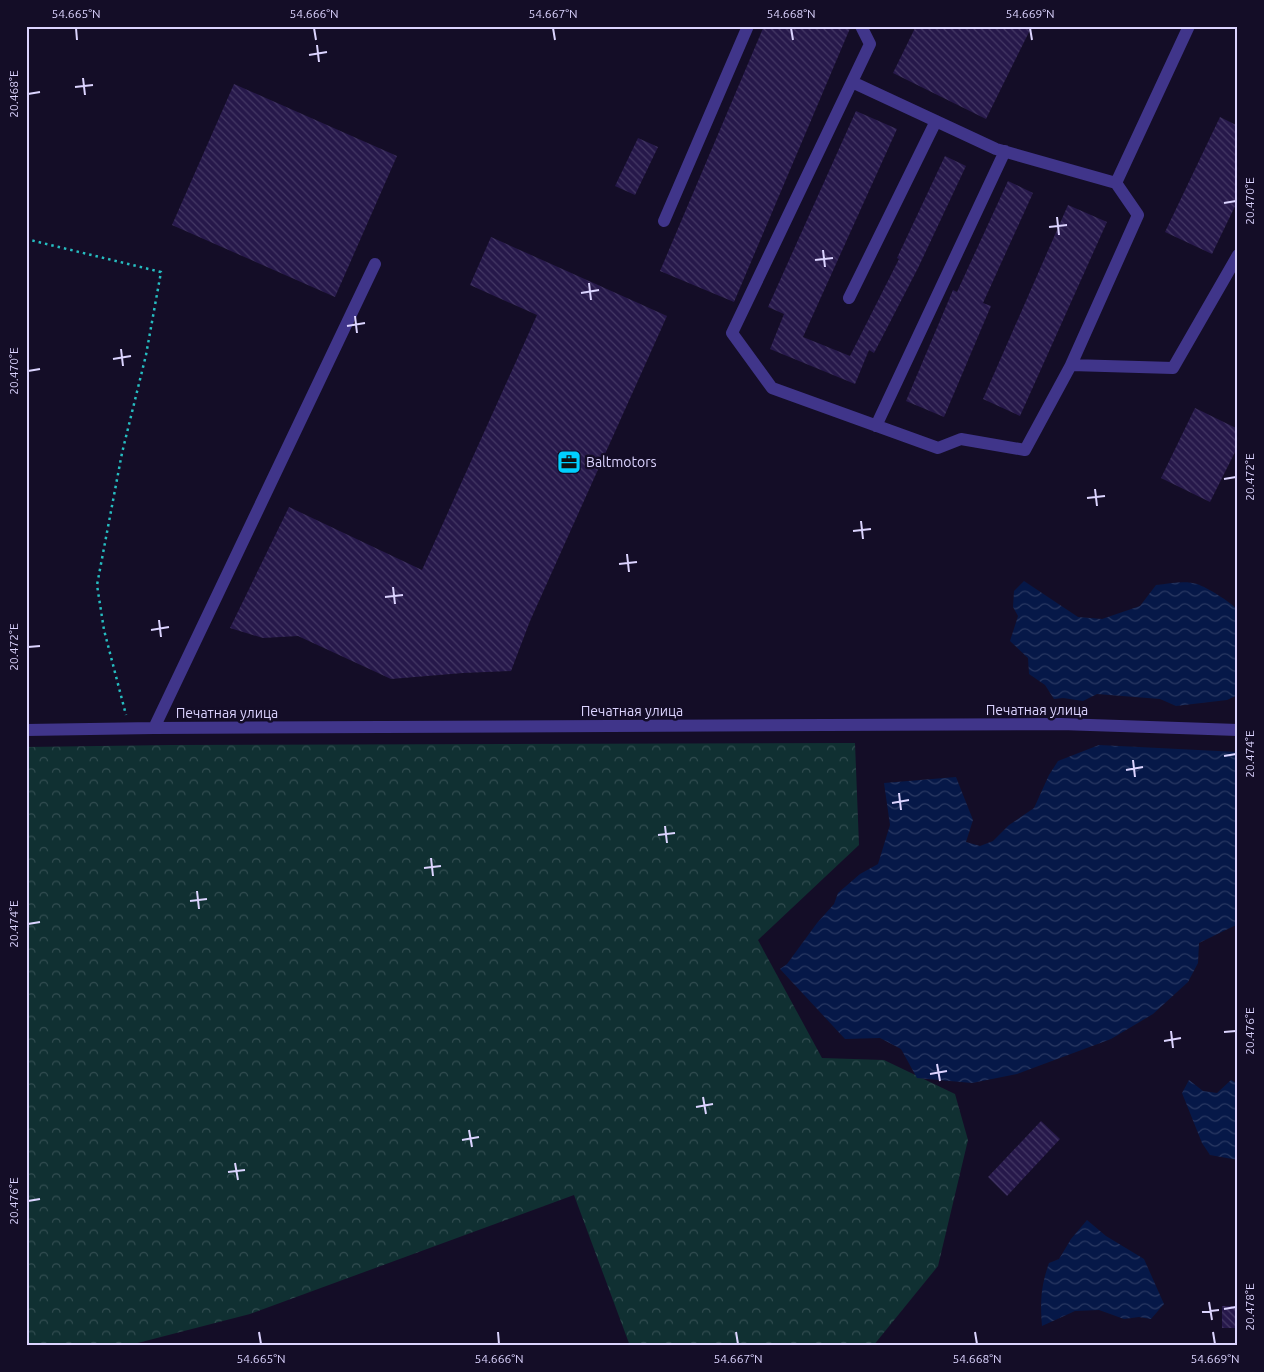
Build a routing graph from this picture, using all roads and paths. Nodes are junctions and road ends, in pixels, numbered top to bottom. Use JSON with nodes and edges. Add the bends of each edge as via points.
{"nodes":[{"id":1,"x":748,"y":26,"type":"edge"},
{"id":2,"x":861,"y":26,"type":"edge"},
{"id":3,"x":1189,"y":26,"type":"edge"},
{"id":4,"x":852,"y":82,"type":"junction"},
{"id":5,"x":936,"y":121,"type":"junction"},
{"id":6,"x":1006,"y":151,"type":"junction"},
{"id":7,"x":1116,"y":184,"type":"junction"},
{"id":8,"x":664,"y":221,"type":"dead end"},
{"id":9,"x":26,"y":239,"type":"edge"},
{"id":10,"x":1238,"y":255,"type":"edge"},
{"id":11,"x":376,"y":264,"type":"dead end"},
{"id":12,"x":850,"y":298,"type":"dead end"},
{"id":13,"x":1071,"y":365,"type":"junction"},
{"id":14,"x":876,"y":426,"type":"junction"},
{"id":15,"x":154,"y":728,"type":"junction"},
{"id":16,"x":129,"y":729,"type":"junction"},
{"id":17,"x":26,"y":730,"type":"edge"},
{"id":18,"x":1238,"y":730,"type":"edge"}],
"edges":[{"from":1,"to":8,"type":"street"},
{"from":2,"to":4,"type":"street","via":[[870,44]]},
{"from":3,"to":7,"type":"street"},
{"from":4,"to":5,"type":"street"},
{"from":4,"to":14,"type":"street","via":[[732,333],[772,388]]},
{"from":5,"to":6,"type":"street"},
{"from":5,"to":12,"type":"street"},
{"from":6,"to":7,"type":"street"},
{"from":6,"to":14,"type":"street"},
{"from":7,"to":13,"type":"street","via":[[1138,214]]},
{"from":9,"to":16,"type":"path","via":[[161,272],[97,585],[104,630]]},
{"from":10,"to":13,"type":"street","via":[[1173,368]]},
{"from":11,"to":15,"type":"street"},
{"from":13,"to":14,"type":"street","via":[[1025,450],[961,439],[938,448]]},
{"from":15,"to":16,"type":"street","name":"Печатная улица"},
{"from":15,"to":18,"type":"street","name":"Печатная улица","via":[[1061,724]]},
{"from":16,"to":17,"type":"street","name":"Печатная улица"}]}
